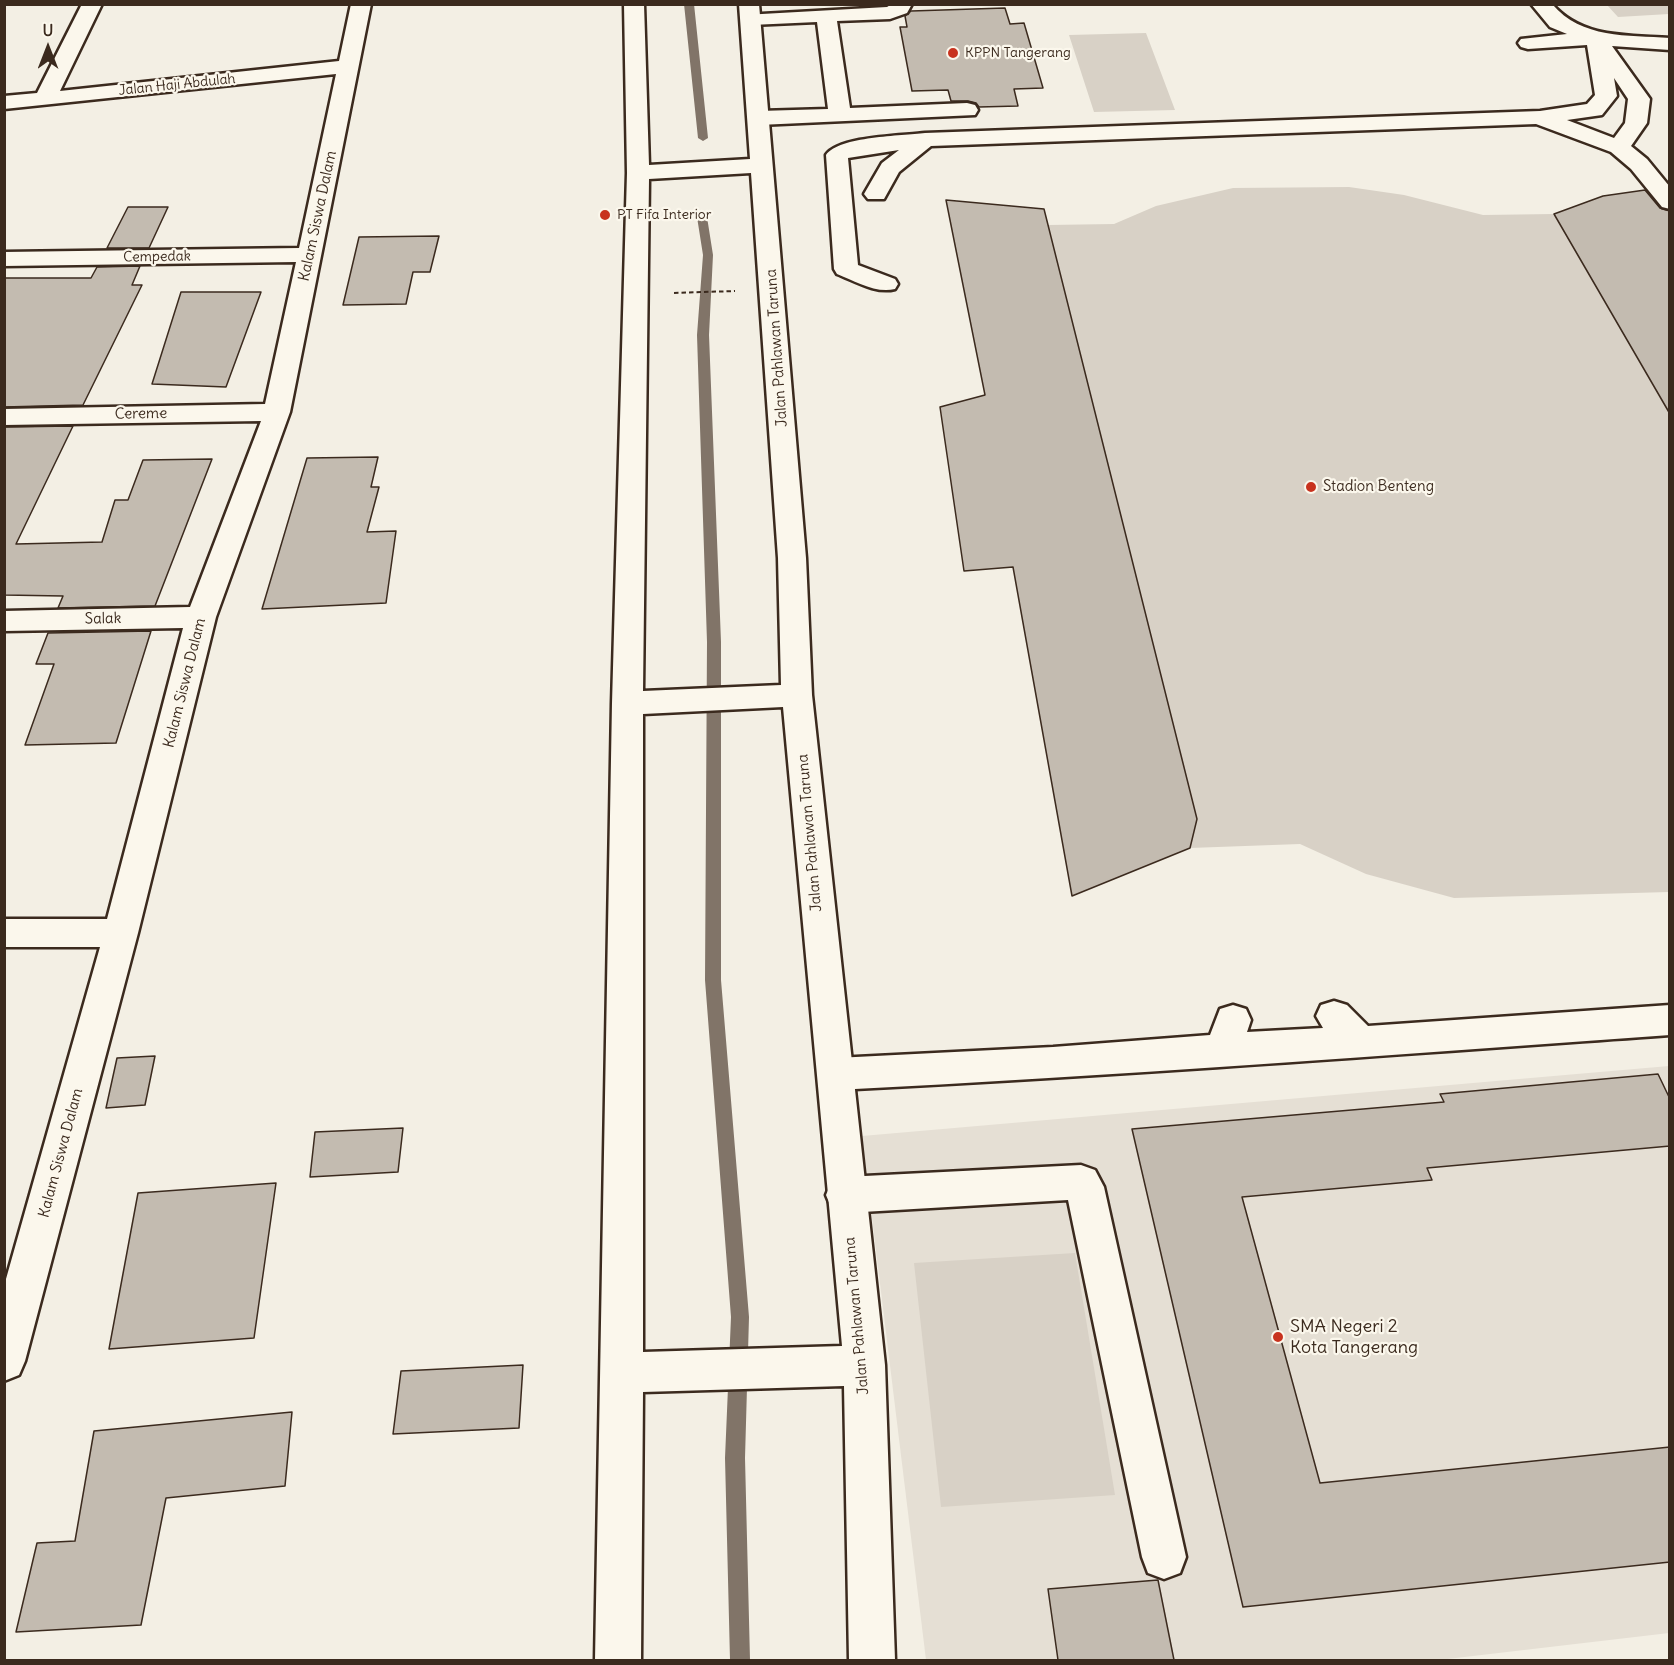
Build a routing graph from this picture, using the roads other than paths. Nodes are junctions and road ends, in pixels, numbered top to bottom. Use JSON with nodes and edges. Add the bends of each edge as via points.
{"nodes":[{"id":1,"x":92,"y":4,"type":"edge"},
{"id":2,"x":361,"y":4,"type":"edge"},
{"id":3,"x":634,"y":4,"type":"edge"},
{"id":4,"x":902,"y":4,"type":"edge"},
{"id":5,"x":1541,"y":4,"type":"edge"},
{"id":6,"x":750,"y":12,"type":"edge"},
{"id":7,"x":826,"y":16,"type":"junction"},
{"id":8,"x":1596,"y":39,"type":"junction"},
{"id":9,"x":1528,"y":43,"type":"dead end"},
{"id":10,"x":1670,"y":44,"type":"edge"},
{"id":11,"x":349,"y":66,"type":"junction"},
{"id":12,"x":45,"y":99,"type":"junction"},
{"id":13,"x":4,"y":103,"type":"edge"},
{"id":14,"x":967,"y":110,"type":"dead end"},
{"id":15,"x":840,"y":114,"type":"junction"},
{"id":16,"x":1538,"y":117,"type":"junction"},
{"id":17,"x":759,"y":118,"type":"junction"},
{"id":18,"x":925,"y":141,"type":"junction"},
{"id":19,"x":1619,"y":147,"type":"junction"},
{"id":20,"x":763,"y":165,"type":"junction"},
{"id":21,"x":638,"y":173,"type":"junction"},
{"id":22,"x":876,"y":194,"type":"dead end"},
{"id":23,"x":1670,"y":202,"type":"edge"},
{"id":24,"x":309,"y":255,"type":"junction"},
{"id":25,"x":4,"y":259,"type":"edge"},
{"id":26,"x":886,"y":284,"type":"dead end"},
{"id":27,"x":277,"y":412,"type":"junction"},
{"id":28,"x":4,"y":417,"type":"edge"},
{"id":29,"x":201,"y":617,"type":"junction"},
{"id":30,"x":4,"y":621,"type":"edge"},
{"id":31,"x":797,"y":695,"type":"junction"},
{"id":32,"x":644,"y":702,"type":"junction"},
{"id":33,"x":4,"y":933,"type":"edge"},
{"id":34,"x":122,"y":933,"type":"junction"},
{"id":35,"x":1334,"y":1016,"type":"dead end"},
{"id":36,"x":1670,"y":1020,"type":"edge"},
{"id":37,"x":1360,"y":1042,"type":"junction"},
{"id":38,"x":836,"y":1074,"type":"junction"},
{"id":39,"x":845,"y":1195,"type":"junction"},
{"id":40,"x":10,"y":1318,"type":"edge"},
{"id":41,"x":4,"y":1361,"type":"edge"},
{"id":42,"x":864,"y":1365,"type":"junction"},
{"id":43,"x":639,"y":1372,"type":"junction"},
{"id":44,"x":1164,"y":1557,"type":"dead end"},
{"id":45,"x":618,"y":1660,"type":"edge"},
{"id":46,"x":872,"y":1660,"type":"edge"}],
"edges":[{"from":1,"to":12,"type":"main road"},
{"from":2,"to":11,"type":"main road","name":"Kalam Siswa Dalam"},
{"from":3,"to":21,"type":"main road"},
{"from":4,"to":7,"type":"main road","via":[[890,13]]},
{"from":5,"to":8,"type":"main road","via":[[1557,23]]},
{"from":6,"to":7,"type":"main road"},
{"from":6,"to":17,"type":"main road","name":"Jalan Pahlawan Taruna"},
{"from":7,"to":15,"type":"main road"},
{"from":8,"to":9,"type":"main road"},
{"from":8,"to":10,"type":"main road"},
{"from":8,"to":16,"type":"main road","via":[[1606,96],[1594,110]]},
{"from":8,"to":19,"type":"main road","via":[[1639,99],[1636,123]]},
{"from":11,"to":12,"type":"main road","name":"Jalan Haji Abdulah"},
{"from":11,"to":24,"type":"main road","name":"Kalam Siswa Dalam"},
{"from":12,"to":13,"type":"main road","name":"Jalan Haji Abdulah"},
{"from":14,"to":15,"type":"main road"},
{"from":15,"to":17,"type":"main road"},
{"from":16,"to":18,"type":"main road"},
{"from":16,"to":19,"type":"main road"},
{"from":17,"to":20,"type":"main road","name":"Jalan Pahlawan Taruna"},
{"from":18,"to":22,"type":"main road","via":[[888,170]]},
{"from":18,"to":26,"type":"main road","via":[[848,149],[837,155],[846,269]]},
{"from":19,"to":23,"type":"main road","via":[[1639,164]]},
{"from":20,"to":21,"type":"main road"},
{"from":20,"to":31,"type":"main road","name":"Jalan Pahlawan Taruna","via":[[792,558]]},
{"from":21,"to":32,"type":"main road"},
{"from":24,"to":25,"type":"main road","name":"Cempedak"},
{"from":24,"to":27,"type":"main road","name":"Kalam Siswa Dalam"},
{"from":27,"to":28,"type":"main road","name":"Cereme"},
{"from":27,"to":29,"type":"main road","name":"Kalam Siswa Dalam"},
{"from":29,"to":30,"type":"main road","name":"Salak"},
{"from":29,"to":34,"type":"main road","name":"Kalam Siswa Dalam"},
{"from":31,"to":32,"type":"main road"},
{"from":31,"to":38,"type":"main road","name":"Jalan Pahlawan Taruna"},
{"from":32,"to":43,"type":"main road"},
{"from":33,"to":34,"type":"main road"},
{"from":34,"to":40,"type":"main road","name":"Kalam Siswa Dalam"},
{"from":35,"to":37,"type":"main road"},
{"from":36,"to":37,"type":"main road"},
{"from":37,"to":38,"type":"main road","via":[[1228,1034],[1053,1063]]},
{"from":38,"to":39,"type":"main road","name":"Jalan Pahlawan Taruna"},
{"from":39,"to":42,"type":"main road","name":"Jalan Pahlawan Taruna"},
{"from":39,"to":44,"type":"main road","via":[[1081,1182]]},
{"from":40,"to":41,"type":"main road","name":"Kalam Siswa Dalam"},
{"from":42,"to":43,"type":"main road"},
{"from":42,"to":46,"type":"main road","name":"Jalan Pahlawan Taruna"},
{"from":43,"to":45,"type":"main road"}]}
